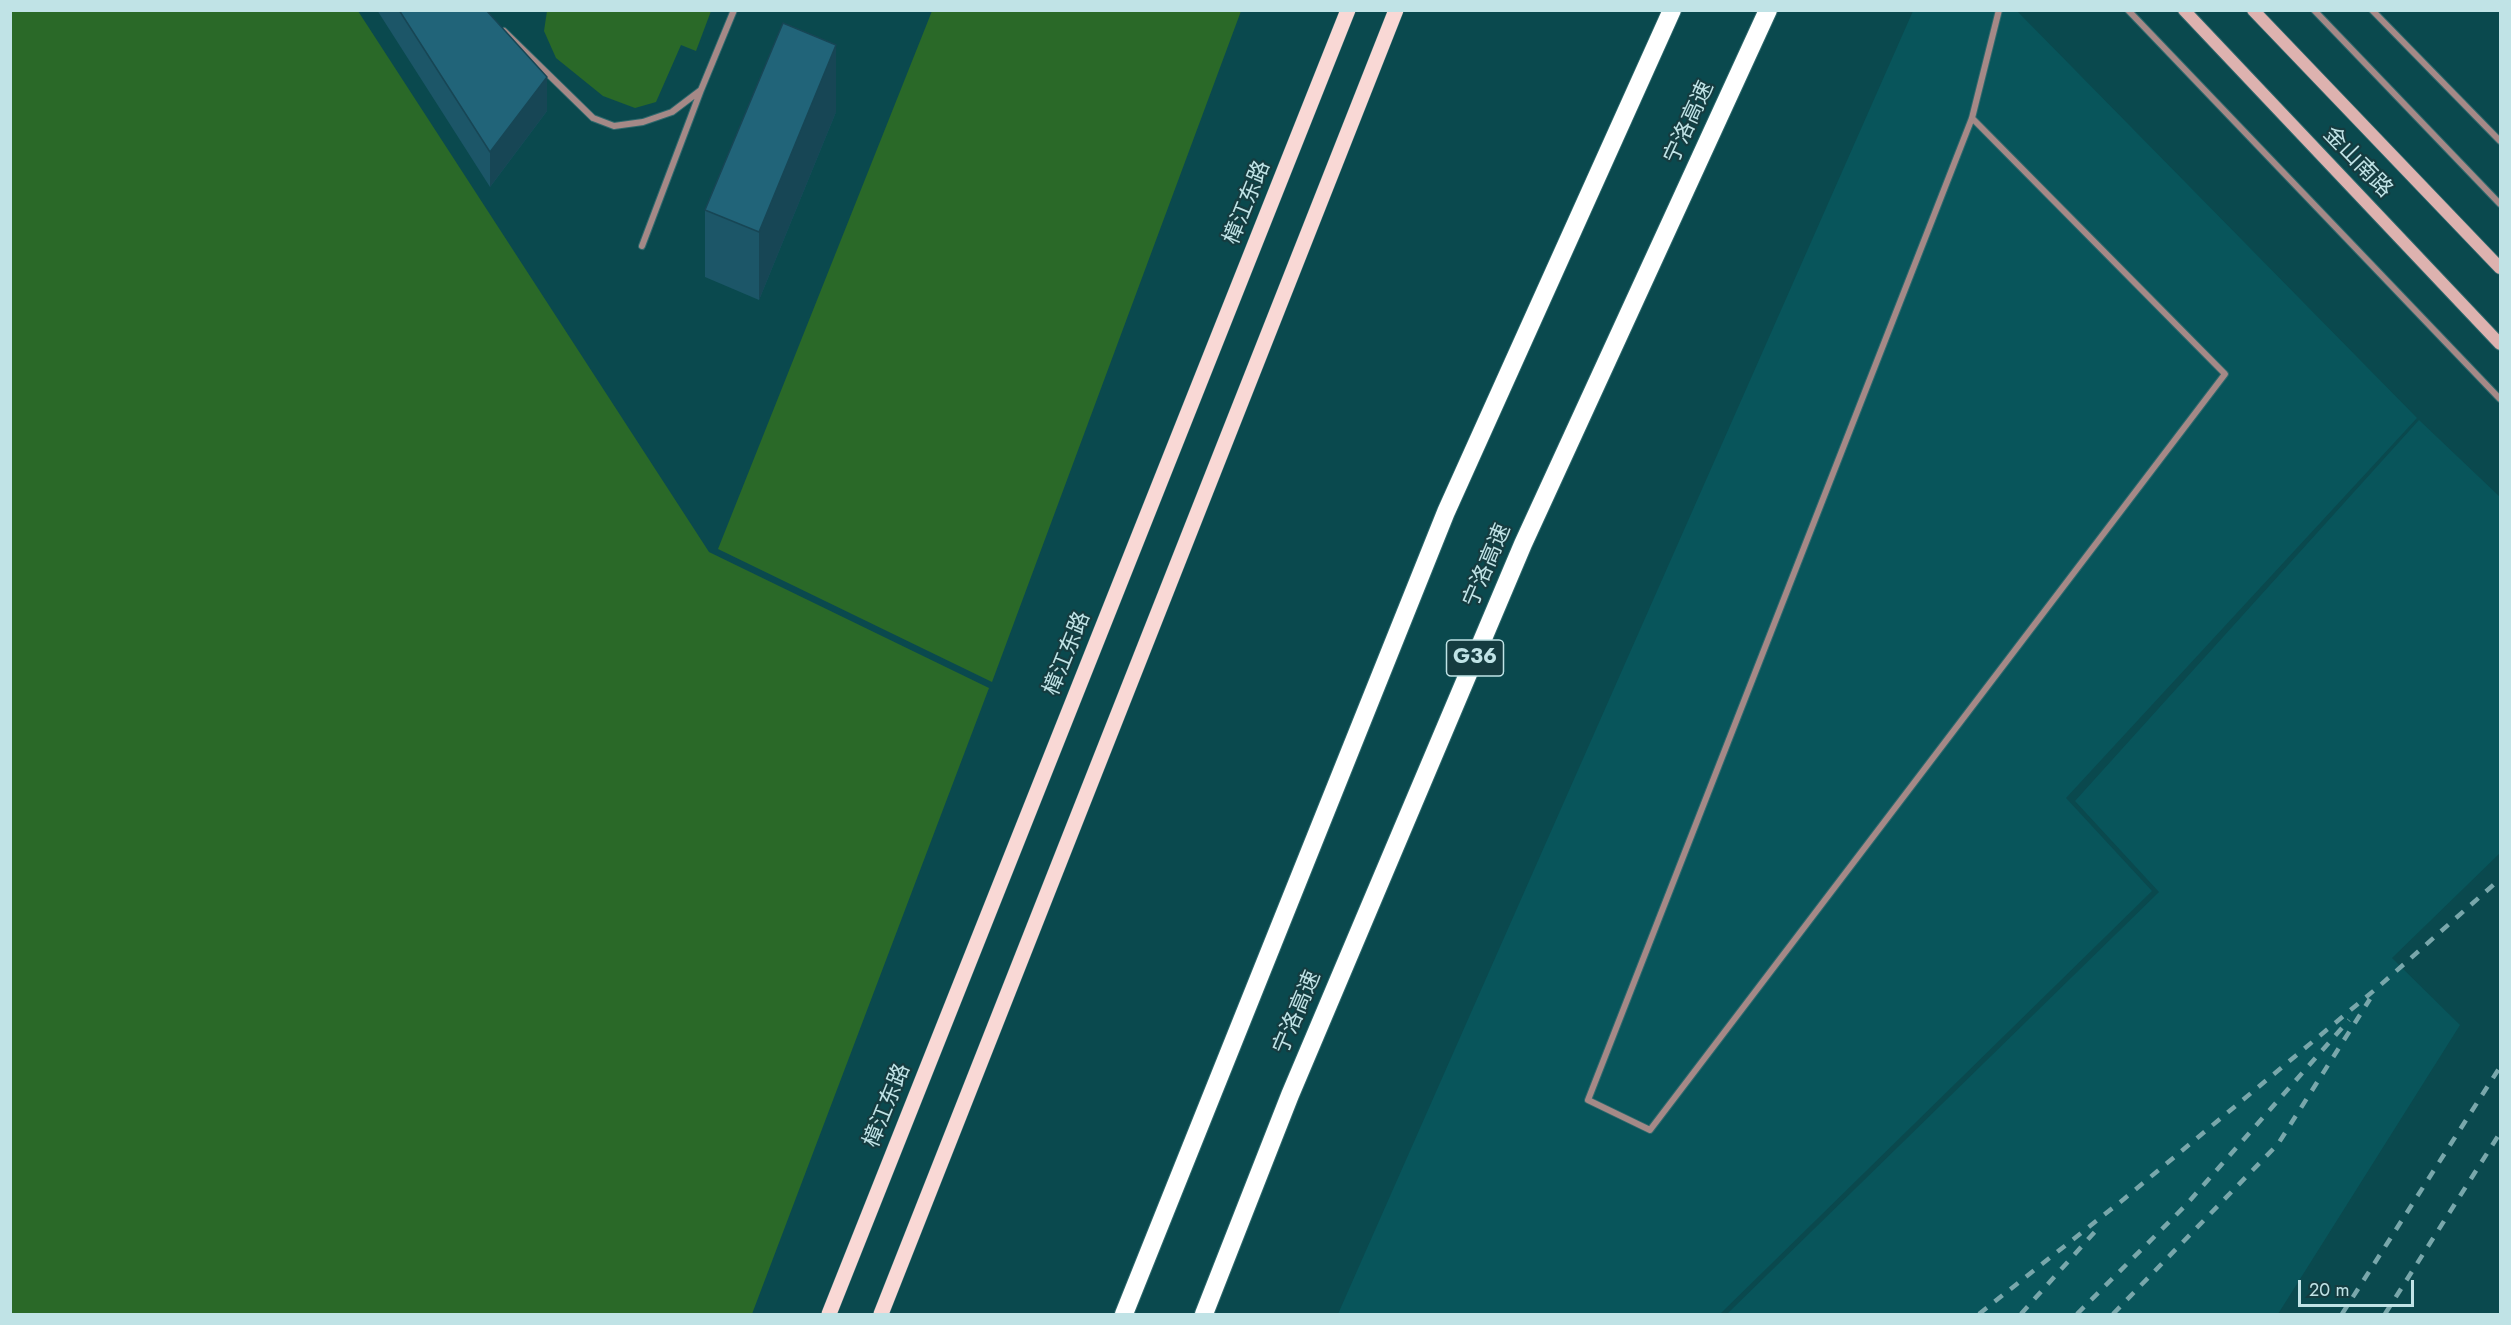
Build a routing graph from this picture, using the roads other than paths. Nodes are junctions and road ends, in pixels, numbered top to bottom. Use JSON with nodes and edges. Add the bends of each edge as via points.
{"nodes":[{"id":1,"x":734,"y":10,"type":"edge"},
{"id":2,"x":1348,"y":10,"type":"edge"},
{"id":3,"x":1396,"y":10,"type":"edge"},
{"id":4,"x":1672,"y":10,"type":"edge"},
{"id":5,"x":1768,"y":10,"type":"edge"},
{"id":6,"x":1999,"y":10,"type":"edge"},
{"id":7,"x":2128,"y":10,"type":"edge"},
{"id":8,"x":2184,"y":10,"type":"edge"},
{"id":9,"x":2253,"y":10,"type":"edge"},
{"id":10,"x":2314,"y":10,"type":"edge"},
{"id":11,"x":2372,"y":10,"type":"edge"},
{"id":12,"x":500,"y":27,"type":"edge"},
{"id":13,"x":701,"y":90,"type":"junction"},
{"id":14,"x":1972,"y":118,"type":"junction"},
{"id":15,"x":2500,"y":141,"type":"edge"},
{"id":16,"x":2500,"y":204,"type":"edge"},
{"id":17,"x":642,"y":246,"type":"dead end"},
{"id":18,"x":2500,"y":268,"type":"edge"},
{"id":19,"x":2500,"y":344,"type":"edge"},
{"id":20,"x":2500,"y":399,"type":"edge"},
{"id":21,"x":829,"y":1314,"type":"edge"},
{"id":22,"x":881,"y":1314,"type":"edge"},
{"id":23,"x":1124,"y":1314,"type":"edge"},
{"id":24,"x":1204,"y":1314,"type":"edge"}],
"edges":[{"from":1,"to":13,"type":"street"},
{"from":2,"to":21,"type":"main road","name":"樟江东路"},
{"from":3,"to":22,"type":"main road"},
{"from":4,"to":23,"type":"highway","via":[[1446,512]]},
{"from":5,"to":24,"type":"highway","name":"宁洛高速","number":"G36","via":[[1519,555],[1290,1095]]},
{"from":6,"to":14,"type":"street"},
{"from":7,"to":20,"type":"street"},
{"from":8,"to":19,"type":"main road","name":"金山南路"},
{"from":9,"to":18,"type":"main road","name":"金山南路"},
{"from":10,"to":16,"type":"street"},
{"from":11,"to":15,"type":"street"},
{"from":12,"to":13,"type":"street","via":[[593,118],[614,126],[672,112]]},
{"from":13,"to":17,"type":"street"},
{"from":14,"to":14,"type":"street","via":[[1588,1100],[1650,1130],[2225,374]]}]}
